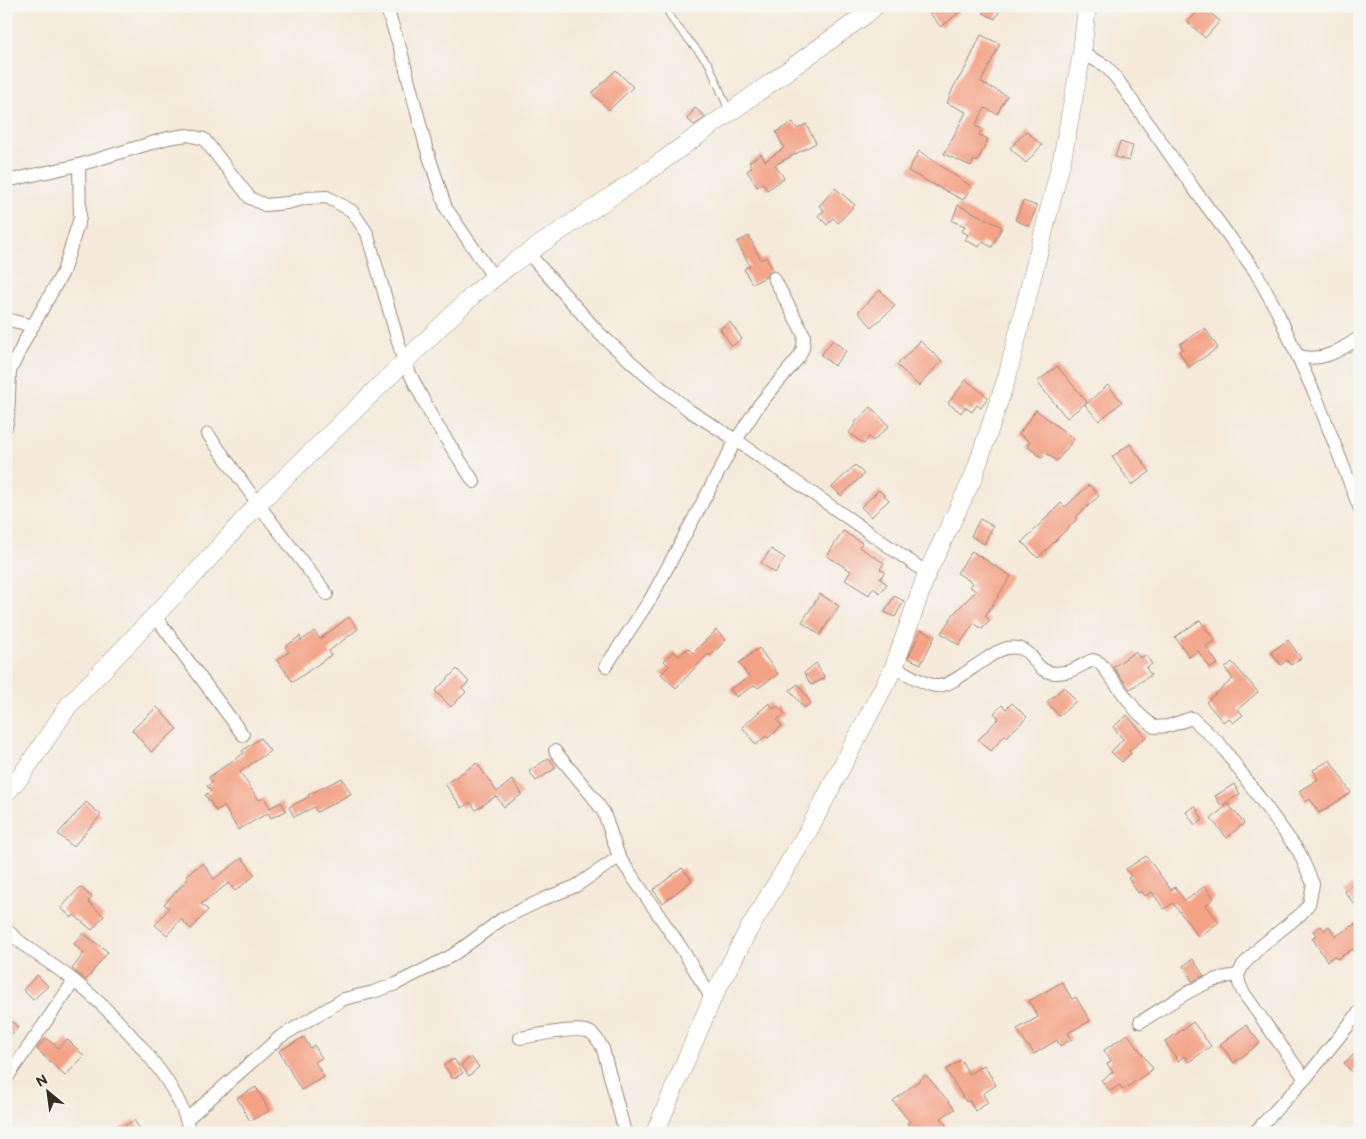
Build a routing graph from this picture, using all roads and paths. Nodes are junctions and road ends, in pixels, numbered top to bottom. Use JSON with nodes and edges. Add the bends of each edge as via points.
{"nodes":[{"id":1,"x":386,"y":6,"type":"edge"},
{"id":2,"x":665,"y":6,"type":"edge"},
{"id":3,"x":875,"y":6,"type":"edge"},
{"id":4,"x":1087,"y":6,"type":"edge"},
{"id":5,"x":1082,"y":53,"type":"junction"},
{"id":6,"x":730,"y":112,"type":"junction"},
{"id":7,"x":79,"y":165,"type":"junction"},
{"id":8,"x":6,"y":181,"type":"edge"},
{"id":9,"x":528,"y":253,"type":"junction"},
{"id":10,"x":494,"y":278,"type":"junction"},
{"id":11,"x":774,"y":278,"type":"dead end"},
{"id":12,"x":6,"y":319,"type":"edge"},
{"id":13,"x":33,"y":326,"type":"junction"},
{"id":14,"x":1360,"y":337,"type":"edge"},
{"id":15,"x":1297,"y":355,"type":"junction"},
{"id":16,"x":404,"y":362,"type":"junction"},
{"id":17,"x":6,"y":427,"type":"edge"},
{"id":18,"x":208,"y":434,"type":"dead end"},
{"id":19,"x":736,"y":440,"type":"junction"},
{"id":20,"x":474,"y":482,"type":"dead end"},
{"id":21,"x":258,"y":504,"type":"junction"},
{"id":22,"x":1360,"y":509,"type":"edge"},
{"id":23,"x":928,"y":573,"type":"junction"},
{"id":24,"x":327,"y":594,"type":"dead end"},
{"id":25,"x":155,"y":616,"type":"junction"},
{"id":26,"x":606,"y":666,"type":"dead end"},
{"id":27,"x":894,"y":667,"type":"junction"},
{"id":28,"x":243,"y":735,"type":"dead end"},
{"id":29,"x":555,"y":751,"type":"dead end"},
{"id":30,"x":6,"y":793,"type":"edge"},
{"id":31,"x":619,"y":857,"type":"junction"},
{"id":32,"x":6,"y":929,"type":"edge"},
{"id":33,"x":1238,"y":975,"type":"junction"},
{"id":34,"x":74,"y":981,"type":"junction"},
{"id":35,"x":712,"y":999,"type":"junction"},
{"id":36,"x":1360,"y":1011,"type":"edge"},
{"id":37,"x":1140,"y":1022,"type":"dead end"},
{"id":38,"x":520,"y":1038,"type":"dead end"},
{"id":39,"x":1305,"y":1078,"type":"junction"},
{"id":40,"x":6,"y":1079,"type":"edge"},
{"id":41,"x":188,"y":1119,"type":"junction"},
{"id":42,"x":189,"y":1133,"type":"edge"},
{"id":43,"x":625,"y":1133,"type":"edge"},
{"id":44,"x":654,"y":1133,"type":"edge"},
{"id":45,"x":1254,"y":1133,"type":"edge"}],
"edges":[{"from":1,"to":10,"type":"street","via":[[446,208]]},
{"from":2,"to":6,"type":"lane","via":[[672,20],[710,64]]},
{"from":3,"to":6,"type":"main road"},
{"from":4,"to":5,"type":"main road"},
{"from":5,"to":15,"type":"street","via":[[1106,66],[1117,79],[1256,271]]},
{"from":5,"to":23,"type":"main road","via":[[1062,159],[1007,377],[973,478]]},
{"from":6,"to":9,"type":"main road"},
{"from":7,"to":8,"type":"street"},
{"from":7,"to":13,"type":"street","via":[[80,218],[64,272]]},
{"from":7,"to":16,"type":"street","via":[[187,134],[204,139],[250,198],[265,205],[327,197],[352,211],[367,233]]},
{"from":9,"to":10,"type":"main road"},
{"from":9,"to":19,"type":"street","via":[[599,333],[641,371],[690,411]]},
{"from":10,"to":16,"type":"main road"},
{"from":11,"to":19,"type":"street","via":[[804,336],[803,348]]},
{"from":12,"to":13,"type":"street"},
{"from":13,"to":17,"type":"street","via":[[10,372]]},
{"from":14,"to":15,"type":"street","via":[[1324,357],[1306,359]]},
{"from":15,"to":22,"type":"street"},
{"from":16,"to":20,"type":"street","via":[[433,419]]},
{"from":16,"to":21,"type":"main road"},
{"from":18,"to":21,"type":"street"},
{"from":19,"to":23,"type":"street"},
{"from":19,"to":26,"type":"street","via":[[651,598]]},
{"from":21,"to":24,"type":"street"},
{"from":21,"to":25,"type":"main road"},
{"from":23,"to":27,"type":"main road"},
{"from":25,"to":28,"type":"street"},
{"from":25,"to":30,"type":"main road","via":[[69,705]]},
{"from":27,"to":33,"type":"street","via":[[935,686],[947,684],[1005,648],[1024,649],[1044,672],[1067,672],[1093,660],[1100,663],[1138,713],[1154,727],[1192,718],[1221,745],[1299,852],[1312,884],[1309,904],[1301,914],[1261,946],[1242,965]]},
{"from":27,"to":35,"type":"main road","via":[[807,833],[749,929]]},
{"from":29,"to":31,"type":"street","via":[[604,813]]},
{"from":31,"to":35,"type":"street"},
{"from":31,"to":41,"type":"street","via":[[576,886],[502,919],[446,958],[396,984],[344,999],[280,1037]]},
{"from":32,"to":34,"type":"street"},
{"from":33,"to":37,"type":"street","via":[[1224,976],[1205,984]]},
{"from":33,"to":39,"type":"street","via":[[1243,992]]},
{"from":34,"to":40,"type":"street"},
{"from":34,"to":41,"type":"street","via":[[121,1024],[166,1079]]},
{"from":35,"to":44,"type":"main road"},
{"from":36,"to":39,"type":"street"},
{"from":38,"to":43,"type":"street","via":[[579,1030],[590,1032],[603,1049]]},
{"from":39,"to":45,"type":"street"},
{"from":41,"to":42,"type":"street"}]}
